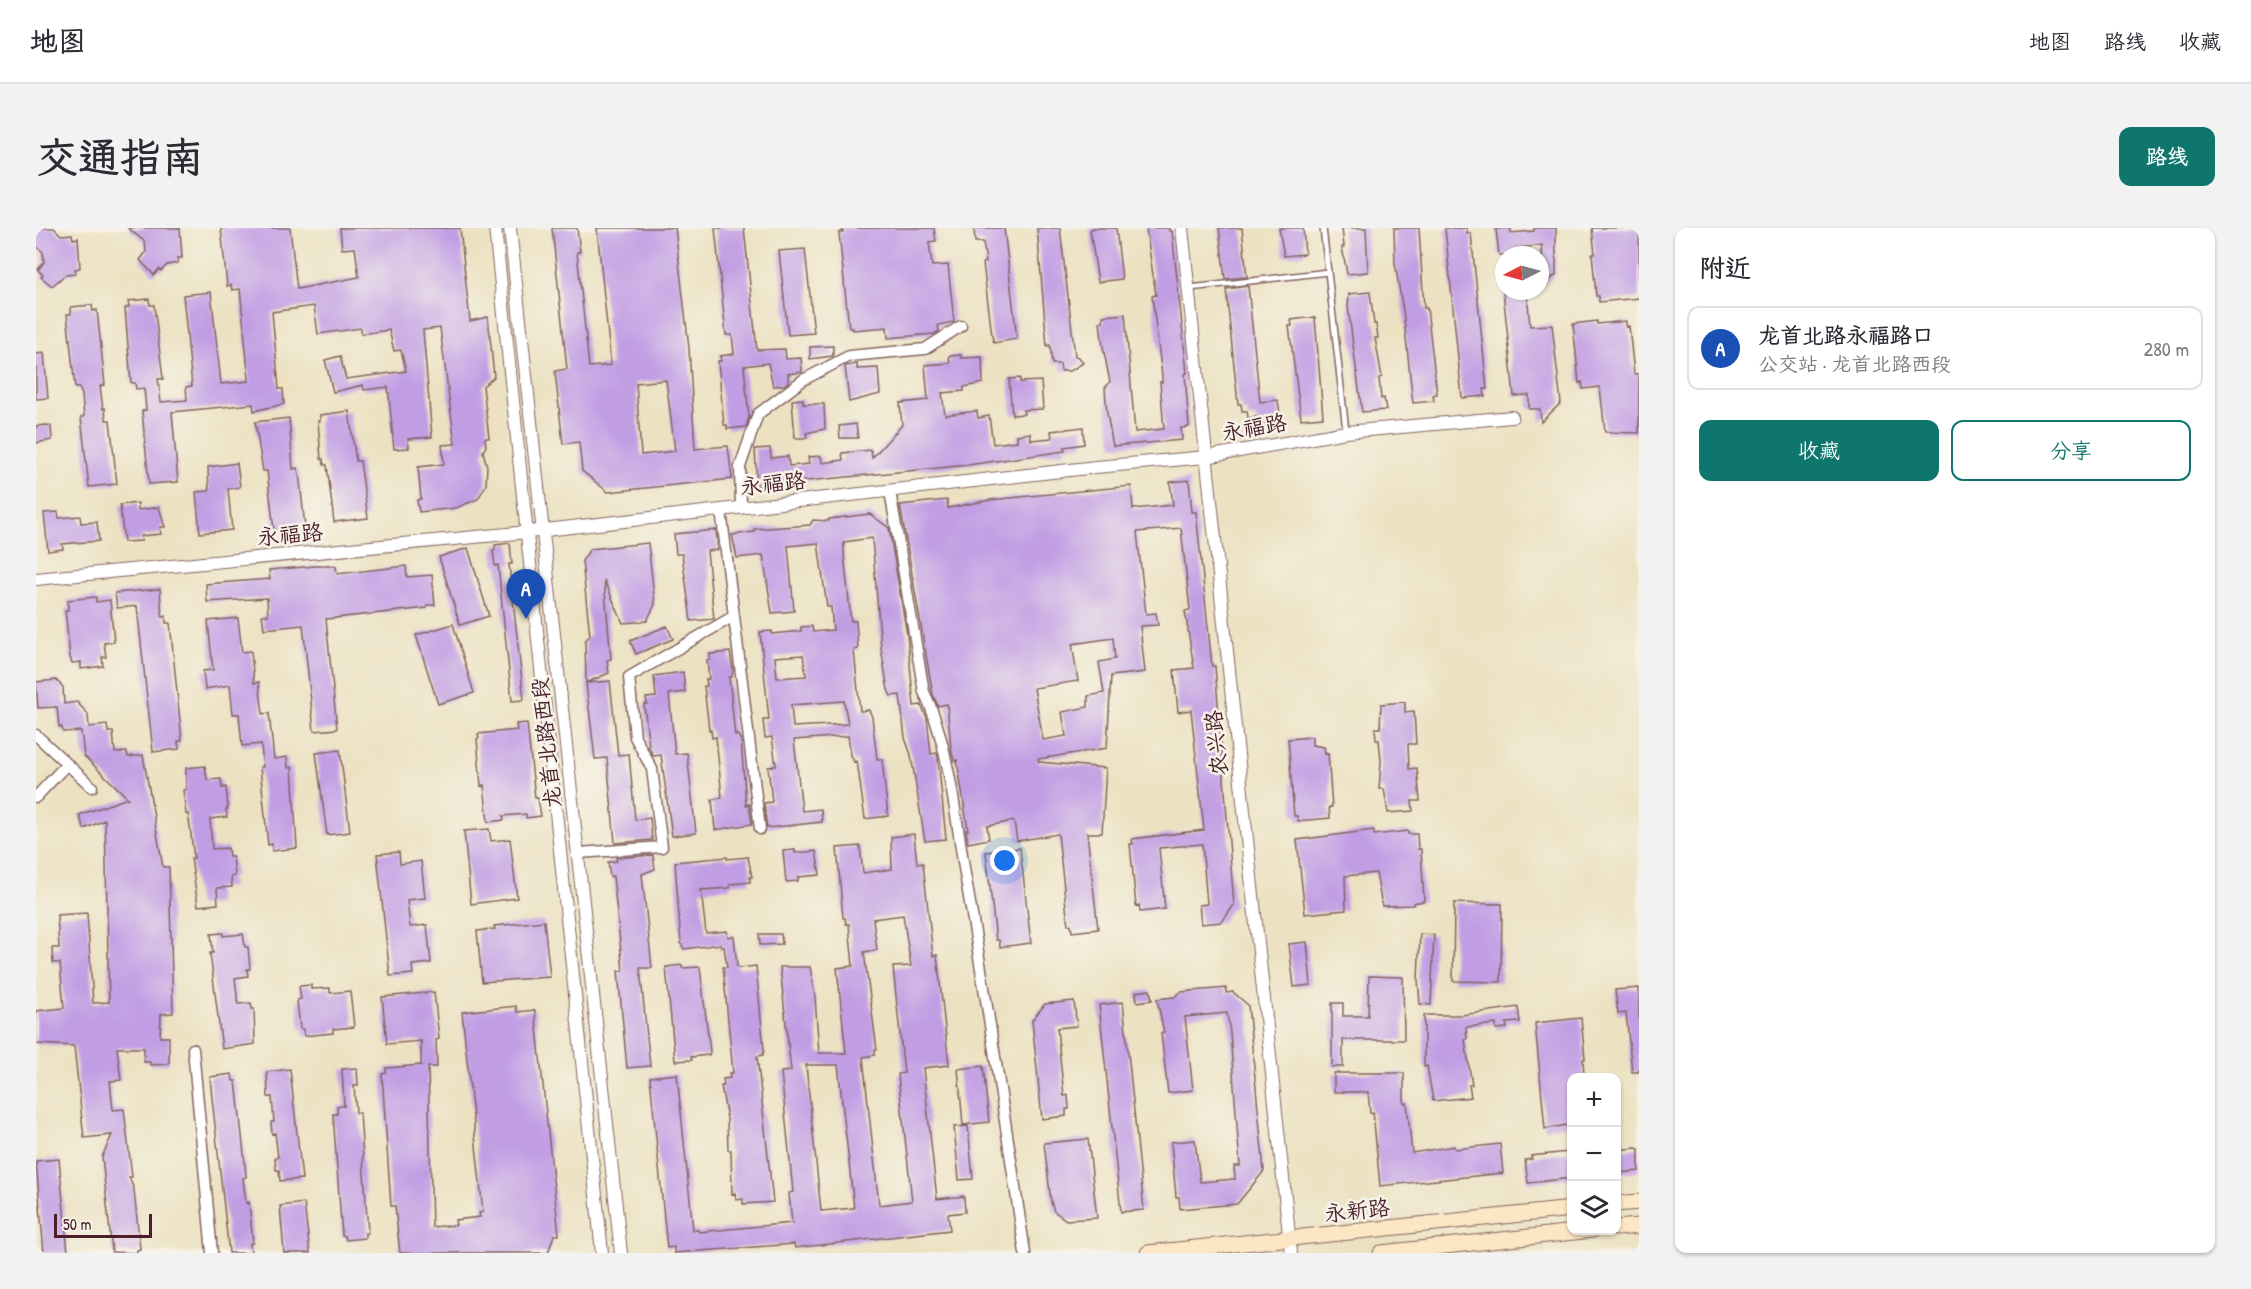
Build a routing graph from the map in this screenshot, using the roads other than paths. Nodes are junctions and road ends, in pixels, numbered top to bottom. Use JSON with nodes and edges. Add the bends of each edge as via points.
{"nodes":[{"id":1,"x":495,"y":228,"type":"edge"},
{"id":2,"x":510,"y":228,"type":"edge"},
{"id":3,"x":1182,"y":228,"type":"edge"},
{"id":4,"x":1323,"y":228,"type":"edge"},
{"id":5,"x":1328,"y":272,"type":"junction"},
{"id":6,"x":1188,"y":288,"type":"junction"},
{"id":7,"x":961,"y":326,"type":"dead end"},
{"id":8,"x":1512,"y":417,"type":"dead end"},
{"id":9,"x":1346,"y":432,"type":"junction"},
{"id":10,"x":1206,"y":457,"type":"junction"},
{"id":11,"x":890,"y":491,"type":"junction"},
{"id":12,"x":741,"y":508,"type":"junction"},
{"id":13,"x":722,"y":510,"type":"junction"},
{"id":14,"x":544,"y":530,"type":"junction"},
{"id":15,"x":528,"y":532,"type":"junction"},
{"id":16,"x":36,"y":579,"type":"edge"},
{"id":17,"x":734,"y":616,"type":"junction"},
{"id":18,"x":36,"y":735,"type":"edge"},
{"id":19,"x":67,"y":764,"type":"junction"},
{"id":20,"x":92,"y":787,"type":"dead end"},
{"id":21,"x":36,"y":797,"type":"edge"},
{"id":22,"x":760,"y":830,"type":"dead end"},
{"id":23,"x":579,"y":853,"type":"junction"},
{"id":24,"x":193,"y":1049,"type":"dead end"},
{"id":25,"x":1639,"y":1202,"type":"edge"},
{"id":26,"x":1621,"y":1204,"type":"edge"},
{"id":27,"x":1567,"y":1210,"type":"edge"},
{"id":28,"x":1639,"y":1226,"type":"edge"},
{"id":29,"x":1621,"y":1228,"type":"edge"},
{"id":30,"x":1567,"y":1233,"type":"edge"},
{"id":31,"x":1290,"y":1246,"type":"edge"},
{"id":32,"x":212,"y":1253,"type":"edge"},
{"id":33,"x":602,"y":1253,"type":"edge"},
{"id":34,"x":621,"y":1253,"type":"edge"},
{"id":35,"x":1025,"y":1253,"type":"edge"},
{"id":36,"x":1148,"y":1253,"type":"edge"},
{"id":37,"x":1380,"y":1253,"type":"edge"}],
"edges":[{"from":1,"to":15,"type":"street","name":"龙首北路西段"},
{"from":2,"to":14,"type":"street","name":"龙首北路西段"},
{"from":3,"to":6,"type":"street","name":"农兴路"},
{"from":4,"to":5,"type":"lane"},
{"from":5,"to":6,"type":"lane"},
{"from":5,"to":9,"type":"lane"},
{"from":6,"to":10,"type":"street","name":"农兴路"},
{"from":7,"to":12,"type":"street","via":[[925,349],[849,356],[803,380],[758,414],[740,466]]},
{"from":8,"to":9,"type":"street","name":"永福路"},
{"from":9,"to":10,"type":"street","name":"永福路"},
{"from":10,"to":11,"type":"street","name":"永福路"},
{"from":10,"to":31,"type":"street","name":"农兴路"},
{"from":11,"to":12,"type":"street","name":"永福路"},
{"from":11,"to":35,"type":"street","via":[[924,692],[936,716],[960,842]]},
{"from":12,"to":13,"type":"street","name":"永福路"},
{"from":13,"to":14,"type":"street","name":"永福路"},
{"from":13,"to":17,"type":"street"},
{"from":14,"to":15,"type":"street","name":"永福路"},
{"from":14,"to":23,"type":"street","name":"龙首北路西段"},
{"from":15,"to":16,"type":"street","name":"永福路"},
{"from":15,"to":33,"type":"street","name":"龙首北路西段"},
{"from":17,"to":22,"type":"street"},
{"from":17,"to":23,"type":"street","via":[[629,677],[635,737],[652,769],[662,847]]},
{"from":18,"to":19,"type":"street"},
{"from":19,"to":20,"type":"street"},
{"from":19,"to":21,"type":"street"},
{"from":23,"to":34,"type":"street","name":"龙首北路西段"},
{"from":24,"to":32,"type":"street"},
{"from":25,"to":26,"type":"main road"},
{"from":27,"to":31,"type":"main road","name":"永新路"},
{"from":28,"to":29,"type":"main road"},
{"from":30,"to":37,"type":"main road","name":"永新路"},
{"from":31,"to":36,"type":"main road","name":"永新路"}]}
